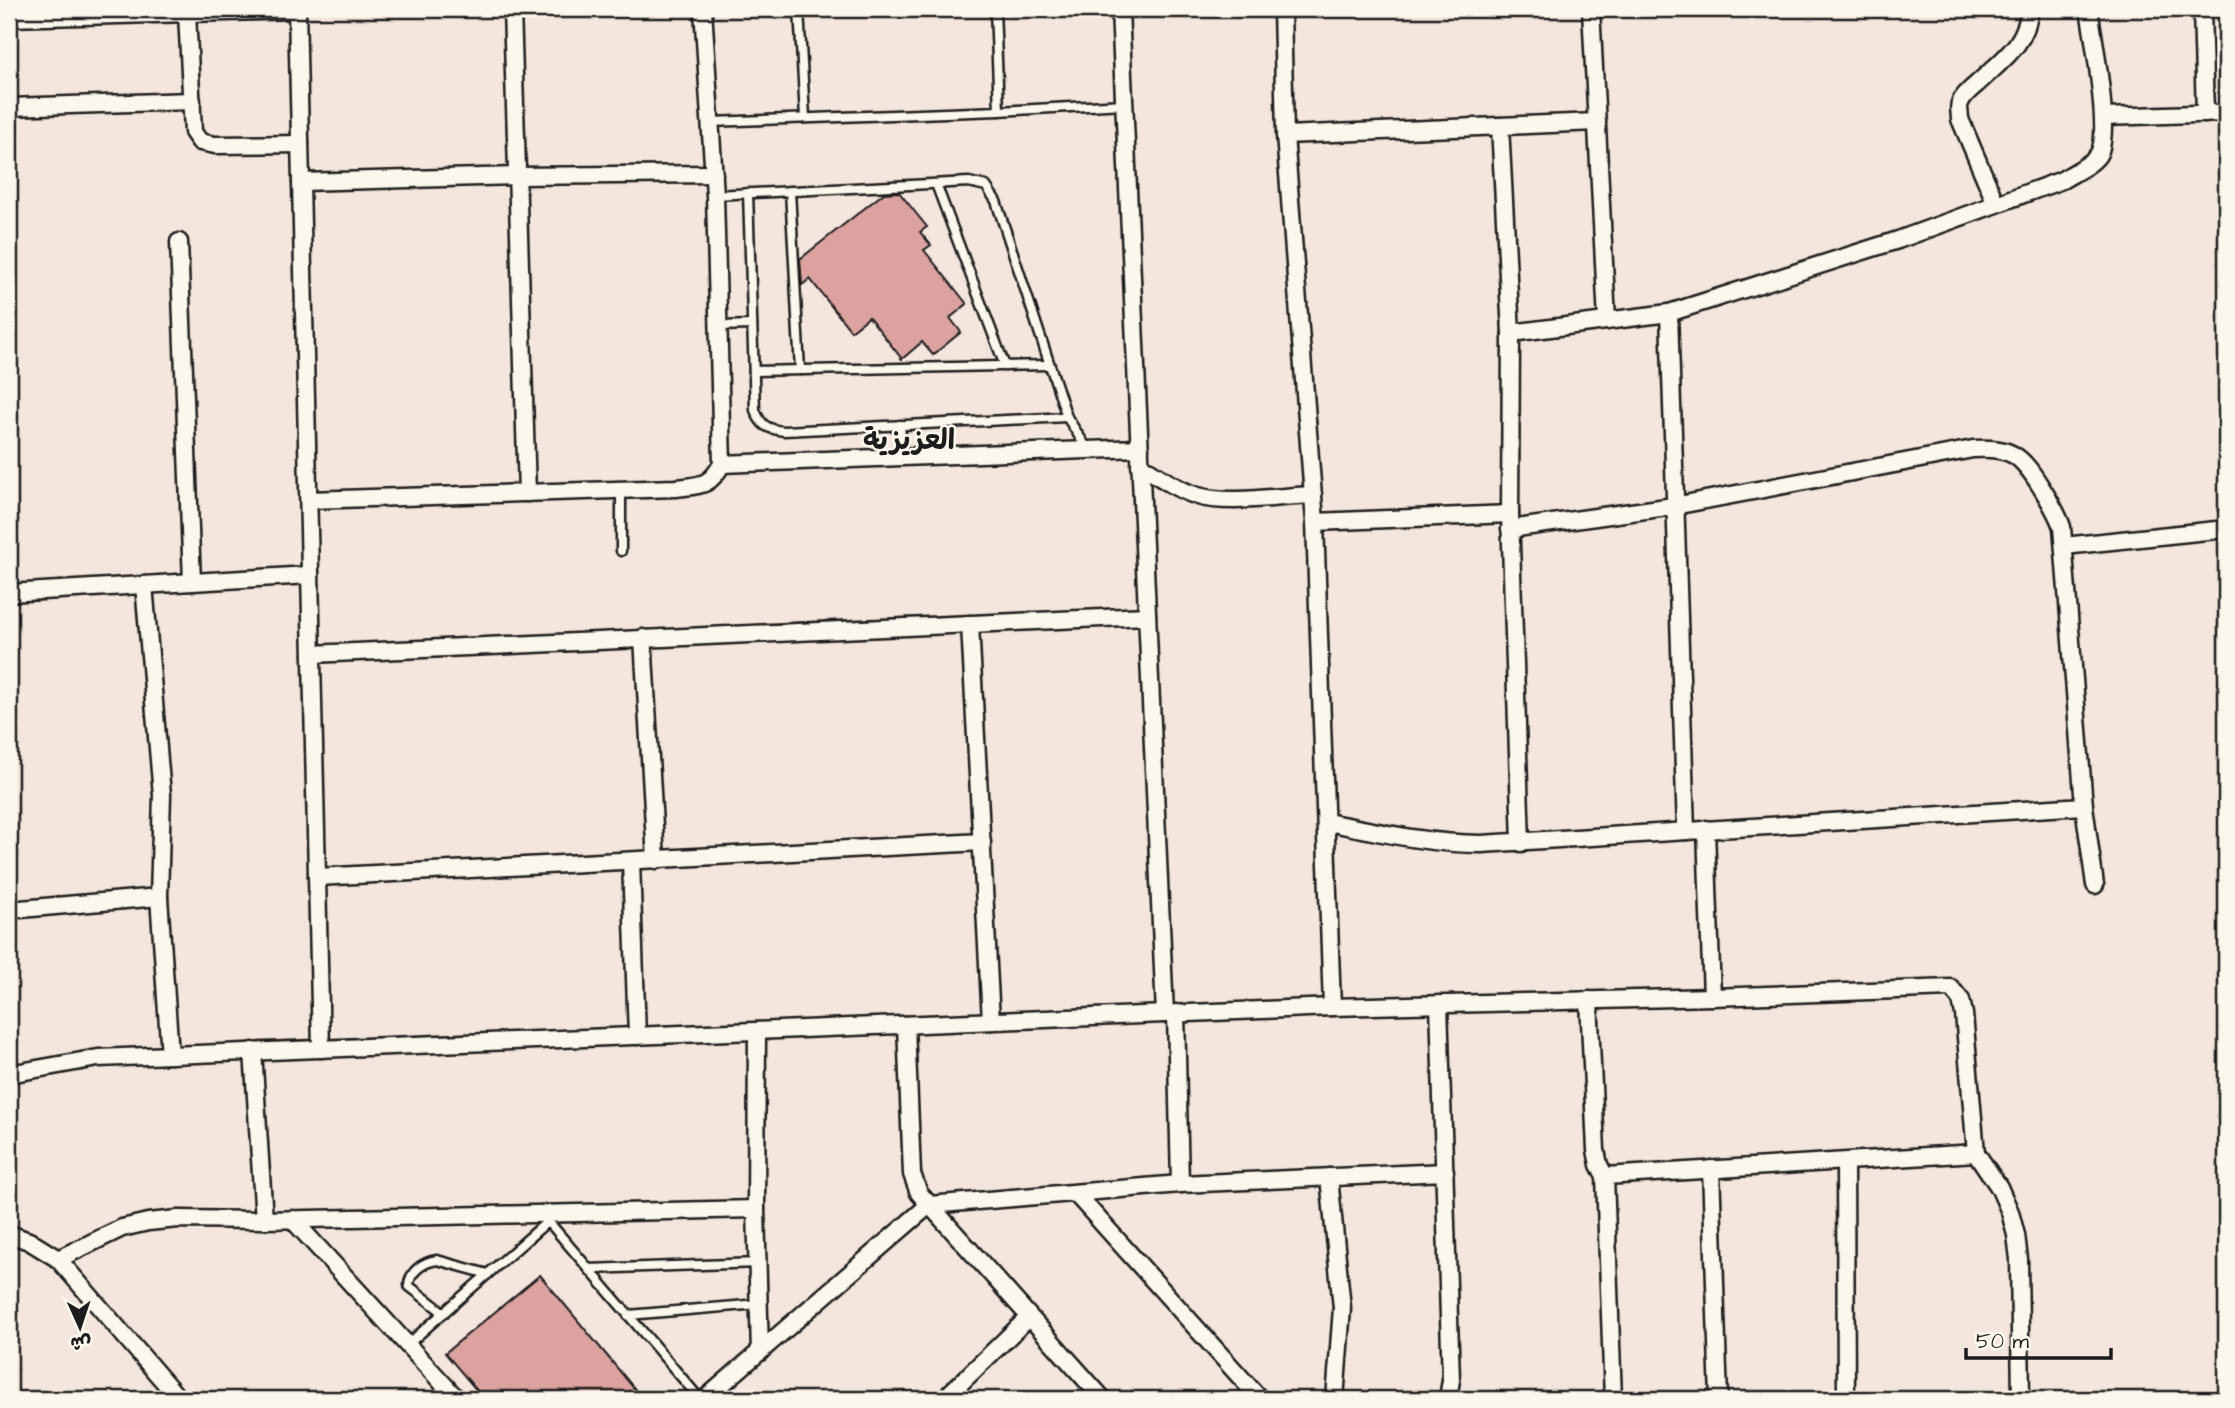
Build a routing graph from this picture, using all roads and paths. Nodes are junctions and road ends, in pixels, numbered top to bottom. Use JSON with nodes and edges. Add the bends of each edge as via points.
{"nodes":[{"id":1,"x":512,"y":9,"type":"edge"},
{"id":2,"x":703,"y":9,"type":"edge"},
{"id":3,"x":799,"y":9,"type":"edge"},
{"id":4,"x":995,"y":9,"type":"edge"},
{"id":5,"x":1120,"y":9,"type":"edge"},
{"id":6,"x":1282,"y":9,"type":"edge"},
{"id":7,"x":1591,"y":9,"type":"edge"},
{"id":8,"x":2029,"y":9,"type":"edge"},
{"id":9,"x":2089,"y":9,"type":"edge"},
{"id":10,"x":2202,"y":9,"type":"edge"},
{"id":11,"x":297,"y":10,"type":"edge"},
{"id":12,"x":114,"y":12,"type":"edge"},
{"id":13,"x":187,"y":13,"type":"junction"},
{"id":14,"x":9,"y":18,"type":"edge"},
{"id":15,"x":192,"y":101,"type":"junction"},
{"id":16,"x":1124,"y":104,"type":"junction"},
{"id":17,"x":9,"y":107,"type":"edge"},
{"id":18,"x":999,"y":111,"type":"junction"},
{"id":19,"x":2226,"y":113,"type":"edge"},
{"id":20,"x":2205,"y":114,"type":"junction"},
{"id":21,"x":805,"y":117,"type":"junction"},
{"id":22,"x":2104,"y":117,"type":"junction"},
{"id":23,"x":710,"y":122,"type":"junction"},
{"id":24,"x":1597,"y":122,"type":"junction"},
{"id":25,"x":1500,"y":126,"type":"junction"},
{"id":26,"x":1284,"y":135,"type":"junction"},
{"id":27,"x":300,"y":144,"type":"junction"},
{"id":28,"x":714,"y":174,"type":"junction"},
{"id":29,"x":517,"y":176,"type":"junction"},
{"id":30,"x":301,"y":182,"type":"junction"},
{"id":31,"x":936,"y":184,"type":"junction"},
{"id":32,"x":790,"y":191,"type":"junction"},
{"id":33,"x":748,"y":193,"type":"junction"},
{"id":34,"x":715,"y":195,"type":"junction"},
{"id":35,"x":1996,"y":204,"type":"junction"},
{"id":36,"x":179,"y":242,"type":"dead end"},
{"id":37,"x":1669,"y":313,"type":"junction"},
{"id":38,"x":1607,"y":321,"type":"junction"},
{"id":39,"x":752,"y":325,"type":"junction"},
{"id":40,"x":719,"y":326,"type":"junction"},
{"id":41,"x":1511,"y":333,"type":"junction"},
{"id":42,"x":1049,"y":365,"type":"junction"},
{"id":43,"x":1005,"y":366,"type":"junction"},
{"id":44,"x":800,"y":370,"type":"junction"},
{"id":45,"x":754,"y":371,"type":"junction"},
{"id":46,"x":1067,"y":417,"type":"junction"},
{"id":47,"x":900,"y":425,"type":"junction"},
{"id":48,"x":1088,"y":450,"type":"junction"},
{"id":49,"x":903,"y":457,"type":"junction"},
{"id":50,"x":1140,"y":457,"type":"junction"},
{"id":51,"x":722,"y":464,"type":"junction"},
{"id":52,"x":621,"y":490,"type":"junction"},
{"id":53,"x":527,"y":493,"type":"junction"},
{"id":54,"x":1313,"y":495,"type":"junction"},
{"id":55,"x":309,"y":500,"type":"junction"},
{"id":56,"x":1674,"y":506,"type":"junction"},
{"id":57,"x":1510,"y":521,"type":"junction"},
{"id":58,"x":1315,"y":522,"type":"junction"},
{"id":59,"x":2226,"y":529,"type":"edge"},
{"id":60,"x":2064,"y":545,"type":"junction"},
{"id":61,"x":621,"y":551,"type":"dead end"},
{"id":62,"x":310,"y":575,"type":"junction"},
{"id":63,"x":192,"y":582,"type":"junction"},
{"id":64,"x":144,"y":585,"type":"junction"},
{"id":65,"x":9,"y":593,"type":"edge"},
{"id":66,"x":1147,"y":616,"type":"junction"},
{"id":67,"x":970,"y":624,"type":"junction"},
{"id":68,"x":643,"y":638,"type":"junction"},
{"id":69,"x":312,"y":654,"type":"junction"},
{"id":70,"x":2084,"y":806,"type":"junction"},
{"id":71,"x":1327,"y":822,"type":"junction"},
{"id":72,"x":1706,"y":830,"type":"junction"},
{"id":73,"x":1686,"y":831,"type":"junction"},
{"id":74,"x":982,"y":842,"type":"junction"},
{"id":75,"x":1521,"y":843,"type":"junction"},
{"id":76,"x":656,"y":860,"type":"junction"},
{"id":77,"x":631,"y":861,"type":"junction"},
{"id":78,"x":317,"y":877,"type":"junction"},
{"id":79,"x":2095,"y":885,"type":"dead end"},
{"id":80,"x":159,"y":897,"type":"junction"},
{"id":81,"x":9,"y":898,"type":"edge"},
{"id":82,"x":9,"y":910,"type":"edge"},
{"id":83,"x":1712,"y":997,"type":"junction"},
{"id":84,"x":1589,"y":1000,"type":"junction"},
{"id":85,"x":1439,"y":1004,"type":"junction"},
{"id":86,"x":1332,"y":1007,"type":"junction"},
{"id":87,"x":1170,"y":1014,"type":"junction"},
{"id":88,"x":991,"y":1021,"type":"junction"},
{"id":89,"x":906,"y":1025,"type":"junction"},
{"id":90,"x":757,"y":1031,"type":"junction"},
{"id":91,"x":637,"y":1036,"type":"junction"},
{"id":92,"x":321,"y":1049,"type":"junction"},
{"id":93,"x":253,"y":1052,"type":"junction"},
{"id":94,"x":170,"y":1055,"type":"junction"},
{"id":95,"x":9,"y":1074,"type":"edge"},
{"id":96,"x":1976,"y":1153,"type":"junction"},
{"id":97,"x":1844,"y":1161,"type":"junction"},
{"id":98,"x":1712,"y":1170,"type":"junction"},
{"id":99,"x":1444,"y":1172,"type":"junction"},
{"id":100,"x":1605,"y":1176,"type":"junction"},
{"id":101,"x":1329,"y":1177,"type":"junction"},
{"id":102,"x":1181,"y":1184,"type":"junction"},
{"id":103,"x":1075,"y":1193,"type":"junction"},
{"id":104,"x":929,"y":1205,"type":"junction"},
{"id":105,"x":756,"y":1209,"type":"junction"},
{"id":106,"x":547,"y":1217,"type":"junction"},
{"id":107,"x":292,"y":1219,"type":"junction"},
{"id":108,"x":264,"y":1220,"type":"junction"},
{"id":109,"x":9,"y":1234,"type":"edge"},
{"id":110,"x":58,"y":1259,"type":"junction"},
{"id":111,"x":758,"y":1263,"type":"junction"},
{"id":112,"x":589,"y":1269,"type":"junction"},
{"id":113,"x":488,"y":1274,"type":"junction"},
{"id":114,"x":759,"y":1304,"type":"junction"},
{"id":115,"x":444,"y":1313,"type":"junction"},
{"id":116,"x":628,"y":1315,"type":"junction"},
{"id":117,"x":1028,"y":1317,"type":"junction"},
{"id":118,"x":407,"y":1345,"type":"junction"},
{"id":119,"x":760,"y":1352,"type":"junction"},
{"id":120,"x":179,"y":1399,"type":"edge"},
{"id":121,"x":457,"y":1399,"type":"edge"},
{"id":122,"x":700,"y":1399,"type":"edge"},
{"id":123,"x":705,"y":1399,"type":"edge"},
{"id":124,"x":944,"y":1399,"type":"edge"},
{"id":125,"x":1102,"y":1399,"type":"edge"},
{"id":126,"x":1260,"y":1399,"type":"edge"},
{"id":127,"x":1335,"y":1399,"type":"edge"},
{"id":128,"x":1448,"y":1399,"type":"edge"},
{"id":129,"x":1613,"y":1399,"type":"edge"},
{"id":130,"x":1719,"y":1399,"type":"edge"},
{"id":131,"x":1846,"y":1399,"type":"edge"},
{"id":132,"x":2021,"y":1399,"type":"edge"}],
"edges":[{"from":1,"to":29,"type":"street"},
{"from":2,"to":23,"type":"street"},
{"from":3,"to":21,"type":"lane"},
{"from":4,"to":18,"type":"lane"},
{"from":5,"to":16,"type":"street"},
{"from":6,"to":26,"type":"street"},
{"from":7,"to":24,"type":"street"},
{"from":8,"to":35,"type":"street","via":[[2022,38],[1959,104],[1960,119]]},
{"from":9,"to":22,"type":"street"},
{"from":10,"to":20,"type":"street"},
{"from":11,"to":13,"type":"street"},
{"from":11,"to":27,"type":"street"},
{"from":12,"to":13,"type":"street"},
{"from":12,"to":14,"type":"street"},
{"from":13,"to":15,"type":"street"},
{"from":15,"to":17,"type":"street"},
{"from":15,"to":27,"type":"street","via":[[194,132],[200,142]]},
{"from":16,"to":18,"type":"lane"},
{"from":16,"to":50,"type":"street"},
{"from":18,"to":21,"type":"lane"},
{"from":19,"to":20,"type":"street"},
{"from":20,"to":22,"type":"street"},
{"from":21,"to":23,"type":"lane"},
{"from":22,"to":35,"type":"street","via":[[2098,155],[2062,180]]},
{"from":23,"to":28,"type":"street"},
{"from":24,"to":25,"type":"street"},
{"from":24,"to":38,"type":"street"},
{"from":25,"to":26,"type":"street"},
{"from":25,"to":41,"type":"street"},
{"from":26,"to":54,"type":"street"},
{"from":27,"to":30,"type":"street"},
{"from":28,"to":29,"type":"street"},
{"from":28,"to":34,"type":"street"},
{"from":29,"to":30,"type":"street"},
{"from":29,"to":53,"type":"street"},
{"from":30,"to":55,"type":"street"},
{"from":31,"to":32,"type":"lane"},
{"from":31,"to":42,"type":"lane","via":[[969,182],[986,187],[996,201]]},
{"from":31,"to":43,"type":"lane"},
{"from":32,"to":33,"type":"lane"},
{"from":32,"to":44,"type":"lane"},
{"from":33,"to":34,"type":"lane"},
{"from":33,"to":39,"type":"lane"},
{"from":34,"to":40,"type":"street"},
{"from":35,"to":37,"type":"street"},
{"from":36,"to":63,"type":"street"},
{"from":37,"to":38,"type":"street"},
{"from":37,"to":56,"type":"street"},
{"from":38,"to":41,"type":"street"},
{"from":39,"to":40,"type":"lane"},
{"from":39,"to":45,"type":"lane"},
{"from":40,"to":51,"type":"street"},
{"from":41,"to":57,"type":"street"},
{"from":42,"to":43,"type":"lane"},
{"from":42,"to":46,"type":"lane"},
{"from":43,"to":44,"type":"lane"},
{"from":44,"to":45,"type":"lane"},
{"from":45,"to":47,"type":"lane","via":[[755,410],[759,423],[768,429]]},
{"from":46,"to":47,"type":"lane"},
{"from":46,"to":48,"type":"lane"},
{"from":47,"to":49,"type":"lane"},
{"from":48,"to":49,"type":"street"},
{"from":48,"to":50,"type":"street"},
{"from":49,"to":51,"type":"street"},
{"from":50,"to":54,"type":"street","via":[[1184,491],[1200,497]]},
{"from":50,"to":66,"type":"street"},
{"from":51,"to":52,"type":"street","via":[[713,479],[698,485]]},
{"from":52,"to":53,"type":"street"},
{"from":52,"to":61,"type":"lane"},
{"from":53,"to":55,"type":"street"},
{"from":54,"to":58,"type":"street"},
{"from":55,"to":62,"type":"street"},
{"from":56,"to":57,"type":"street"},
{"from":56,"to":60,"type":"street","via":[[1990,448],[2009,452],[2026,463],[2056,510]]},
{"from":56,"to":73,"type":"street"},
{"from":57,"to":58,"type":"street"},
{"from":57,"to":75,"type":"street"},
{"from":58,"to":71,"type":"street"},
{"from":59,"to":60,"type":"street"},
{"from":60,"to":70,"type":"street"},
{"from":62,"to":63,"type":"street"},
{"from":62,"to":69,"type":"street"},
{"from":63,"to":64,"type":"street"},
{"from":64,"to":65,"type":"street"},
{"from":64,"to":80,"type":"street","via":[[162,795]]},
{"from":66,"to":67,"type":"street"},
{"from":66,"to":87,"type":"street"},
{"from":67,"to":68,"type":"street"},
{"from":67,"to":74,"type":"street"},
{"from":68,"to":69,"type":"street"},
{"from":68,"to":76,"type":"street"},
{"from":69,"to":78,"type":"street"},
{"from":70,"to":72,"type":"street"},
{"from":70,"to":79,"type":"street"},
{"from":71,"to":75,"type":"street","via":[[1449,844]]},
{"from":71,"to":86,"type":"street"},
{"from":72,"to":73,"type":"street"},
{"from":72,"to":83,"type":"street"},
{"from":73,"to":75,"type":"street"},
{"from":74,"to":76,"type":"street"},
{"from":74,"to":88,"type":"street"},
{"from":76,"to":77,"type":"street"},
{"from":77,"to":78,"type":"street"},
{"from":77,"to":91,"type":"street"},
{"from":78,"to":92,"type":"street"},
{"from":80,"to":82,"type":"street"},
{"from":80,"to":94,"type":"street"},
{"from":81,"to":82,"type":"street"},
{"from":83,"to":84,"type":"street"},
{"from":83,"to":96,"type":"street","via":[[1951,988],[1965,1014]]},
{"from":84,"to":85,"type":"street"},
{"from":84,"to":100,"type":"street","via":[[1596,1150]]},
{"from":85,"to":86,"type":"street"},
{"from":85,"to":99,"type":"street"},
{"from":86,"to":87,"type":"street"},
{"from":87,"to":88,"type":"street"},
{"from":87,"to":102,"type":"street"},
{"from":88,"to":89,"type":"street"},
{"from":89,"to":90,"type":"street"},
{"from":89,"to":104,"type":"street","via":[[912,1174]]},
{"from":90,"to":91,"type":"street"},
{"from":90,"to":105,"type":"street"},
{"from":91,"to":92,"type":"street"},
{"from":92,"to":93,"type":"street"},
{"from":93,"to":94,"type":"street"},
{"from":93,"to":108,"type":"street"},
{"from":94,"to":95,"type":"street","via":[[98,1058]]},
{"from":96,"to":97,"type":"street"},
{"from":96,"to":132,"type":"street","via":[[1999,1186],[2016,1236]]},
{"from":97,"to":98,"type":"street"},
{"from":97,"to":131,"type":"street"},
{"from":98,"to":100,"type":"street"},
{"from":98,"to":130,"type":"street"},
{"from":99,"to":101,"type":"street"},
{"from":99,"to":128,"type":"street"},
{"from":100,"to":129,"type":"street"},
{"from":101,"to":102,"type":"street"},
{"from":101,"to":127,"type":"street","via":[[1342,1308]]},
{"from":102,"to":103,"type":"street"},
{"from":103,"to":104,"type":"street"},
{"from":103,"to":126,"type":"street"},
{"from":104,"to":117,"type":"street"},
{"from":104,"to":119,"type":"street"},
{"from":105,"to":106,"type":"street"},
{"from":105,"to":111,"type":"street"},
{"from":106,"to":107,"type":"street"},
{"from":106,"to":112,"type":"lane"},
{"from":106,"to":113,"type":"lane"},
{"from":107,"to":108,"type":"street"},
{"from":107,"to":118,"type":"street"},
{"from":108,"to":110,"type":"street","via":[[148,1222],[122,1228]]},
{"from":109,"to":110,"type":"street"},
{"from":110,"to":120,"type":"street"},
{"from":111,"to":112,"type":"lane"},
{"from":111,"to":114,"type":"street"},
{"from":112,"to":116,"type":"lane"},
{"from":113,"to":115,"type":"lane"},
{"from":113,"to":115,"type":"lane","via":[[437,1260],[412,1273],[409,1286]]},
{"from":114,"to":116,"type":"lane"},
{"from":114,"to":119,"type":"street"},
{"from":115,"to":118,"type":"lane"},
{"from":116,"to":122,"type":"lane"},
{"from":117,"to":124,"type":"street"},
{"from":117,"to":125,"type":"street"},
{"from":118,"to":121,"type":"street"},
{"from":119,"to":123,"type":"street"}]}
